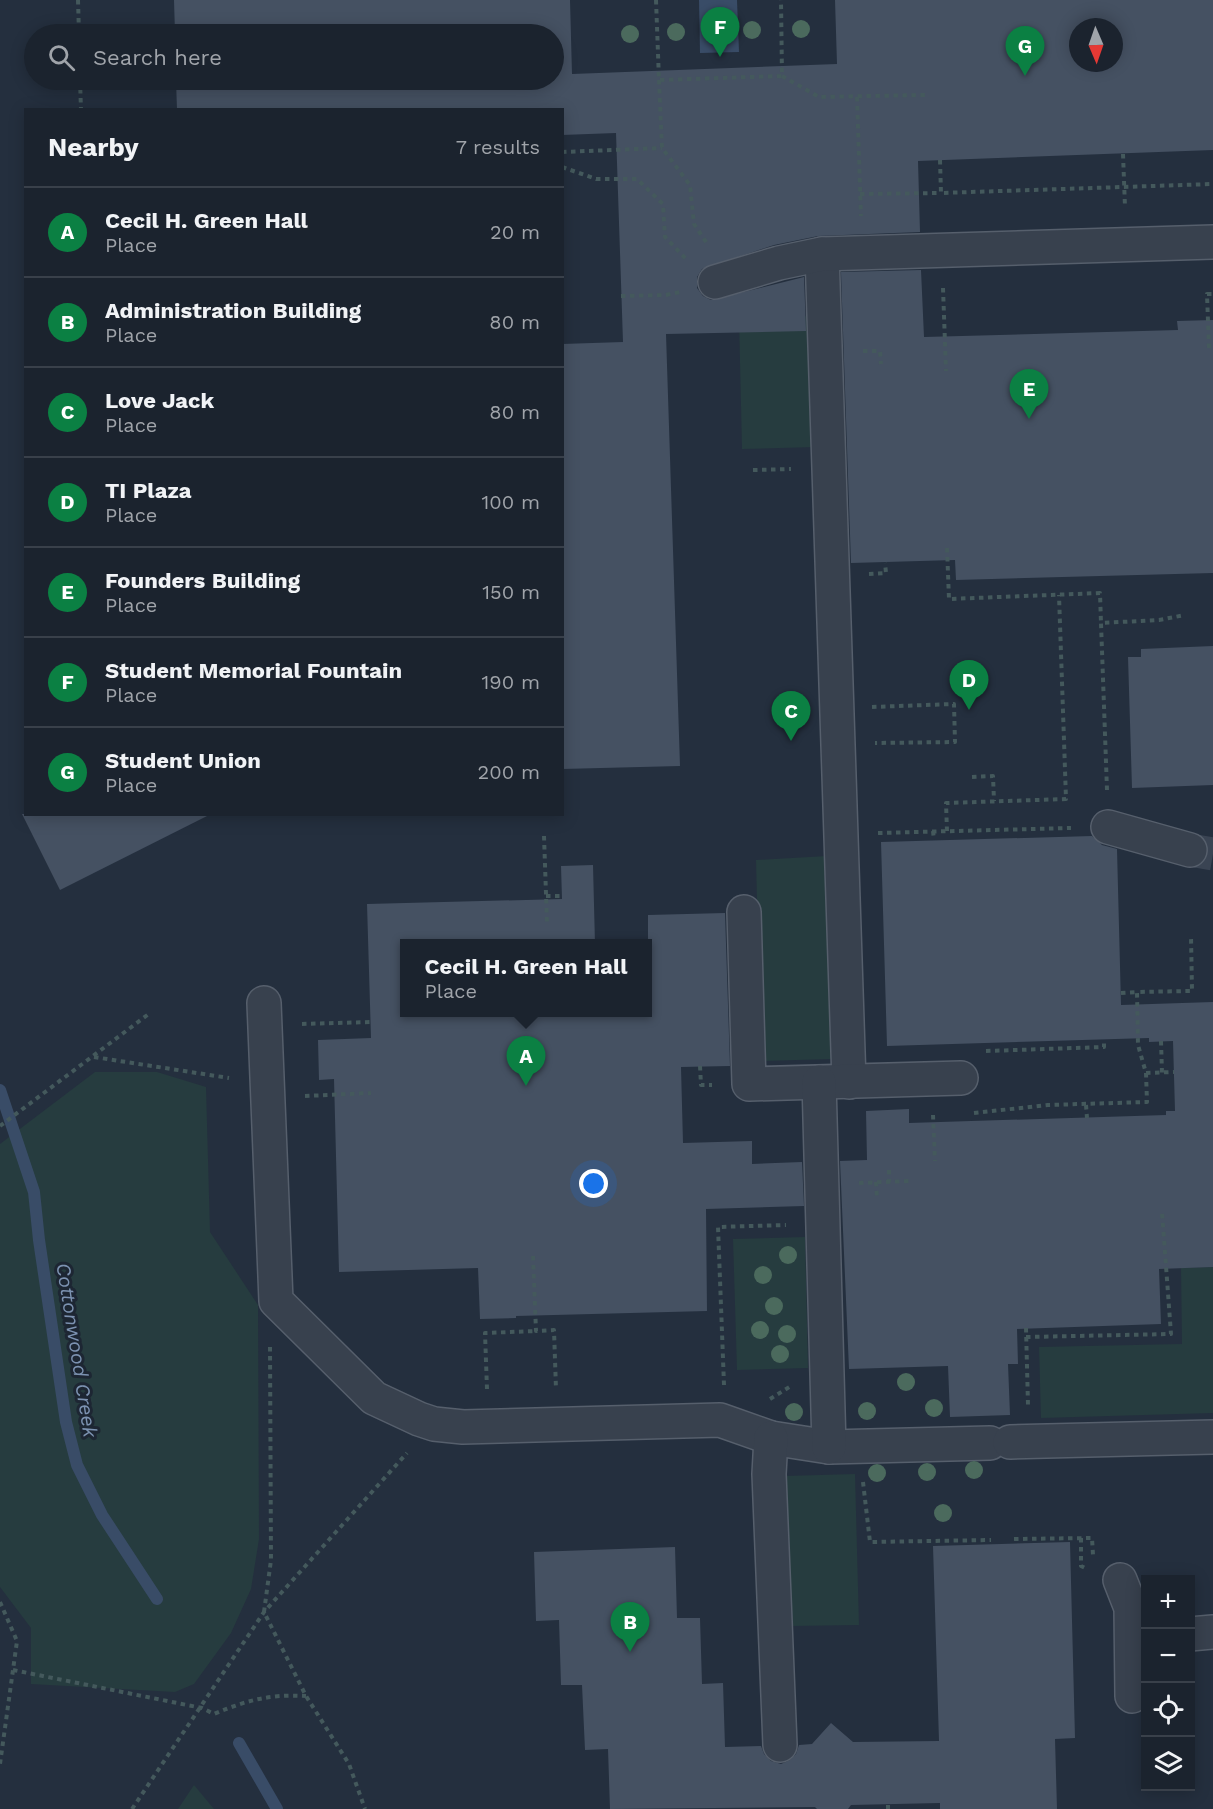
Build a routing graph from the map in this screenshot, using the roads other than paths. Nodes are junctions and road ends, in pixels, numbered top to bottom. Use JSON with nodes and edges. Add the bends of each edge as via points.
{"nodes":[{"id":1,"x":1213,"y":242,"type":"edge"},
{"id":2,"x":822,"y":254,"type":"junction"},
{"id":3,"x":716,"y":282,"type":"road end"},
{"id":4,"x":1108,"y":827,"type":"road end"},
{"id":5,"x":1190,"y":850,"type":"tunnel mouth"},
{"id":6,"x":744,"y":912,"type":"dead end"},
{"id":7,"x":265,"y":1015,"type":"road end"},
{"id":8,"x":969,"y":1065,"type":"road end"},
{"id":9,"x":834,"y":1082,"type":"junction"},
{"id":10,"x":748,"y":1430,"type":"junction"},
{"id":11,"x":1213,"y":1437,"type":"edge"},
{"id":12,"x":829,"y":1447,"type":"junction"},
{"id":13,"x":1120,"y":1580,"type":"dead end"},
{"id":14,"x":1213,"y":1632,"type":"edge"},
{"id":15,"x":1195,"y":1634,"type":"edge"},
{"id":16,"x":1138,"y":1635,"type":"edge"},
{"id":17,"x":1132,"y":1696,"type":"dead end"},
{"id":18,"x":780,"y":1745,"type":"dead end"}],
"edges":[{"from":1,"to":2,"type":"street"},
{"from":2,"to":3,"type":"street"},
{"from":2,"to":9,"type":"street","via":[[841,834]]},
{"from":4,"to":5,"type":"street"},
{"from":6,"to":9,"type":"street","via":[[749,1084]]},
{"from":7,"to":10,"type":"street","via":[[276,1301],[374,1398],[434,1424],[720,1420]]},
{"from":8,"to":9,"type":"street"},
{"from":9,"to":12,"type":"street","via":[[822,1184]]},
{"from":10,"to":12,"type":"street"},
{"from":10,"to":18,"type":"street","via":[[769,1474]]},
{"from":11,"to":12,"type":"street"},
{"from":13,"to":16,"type":"street"},
{"from":14,"to":15,"type":"street"},
{"from":16,"to":17,"type":"street"}]}
